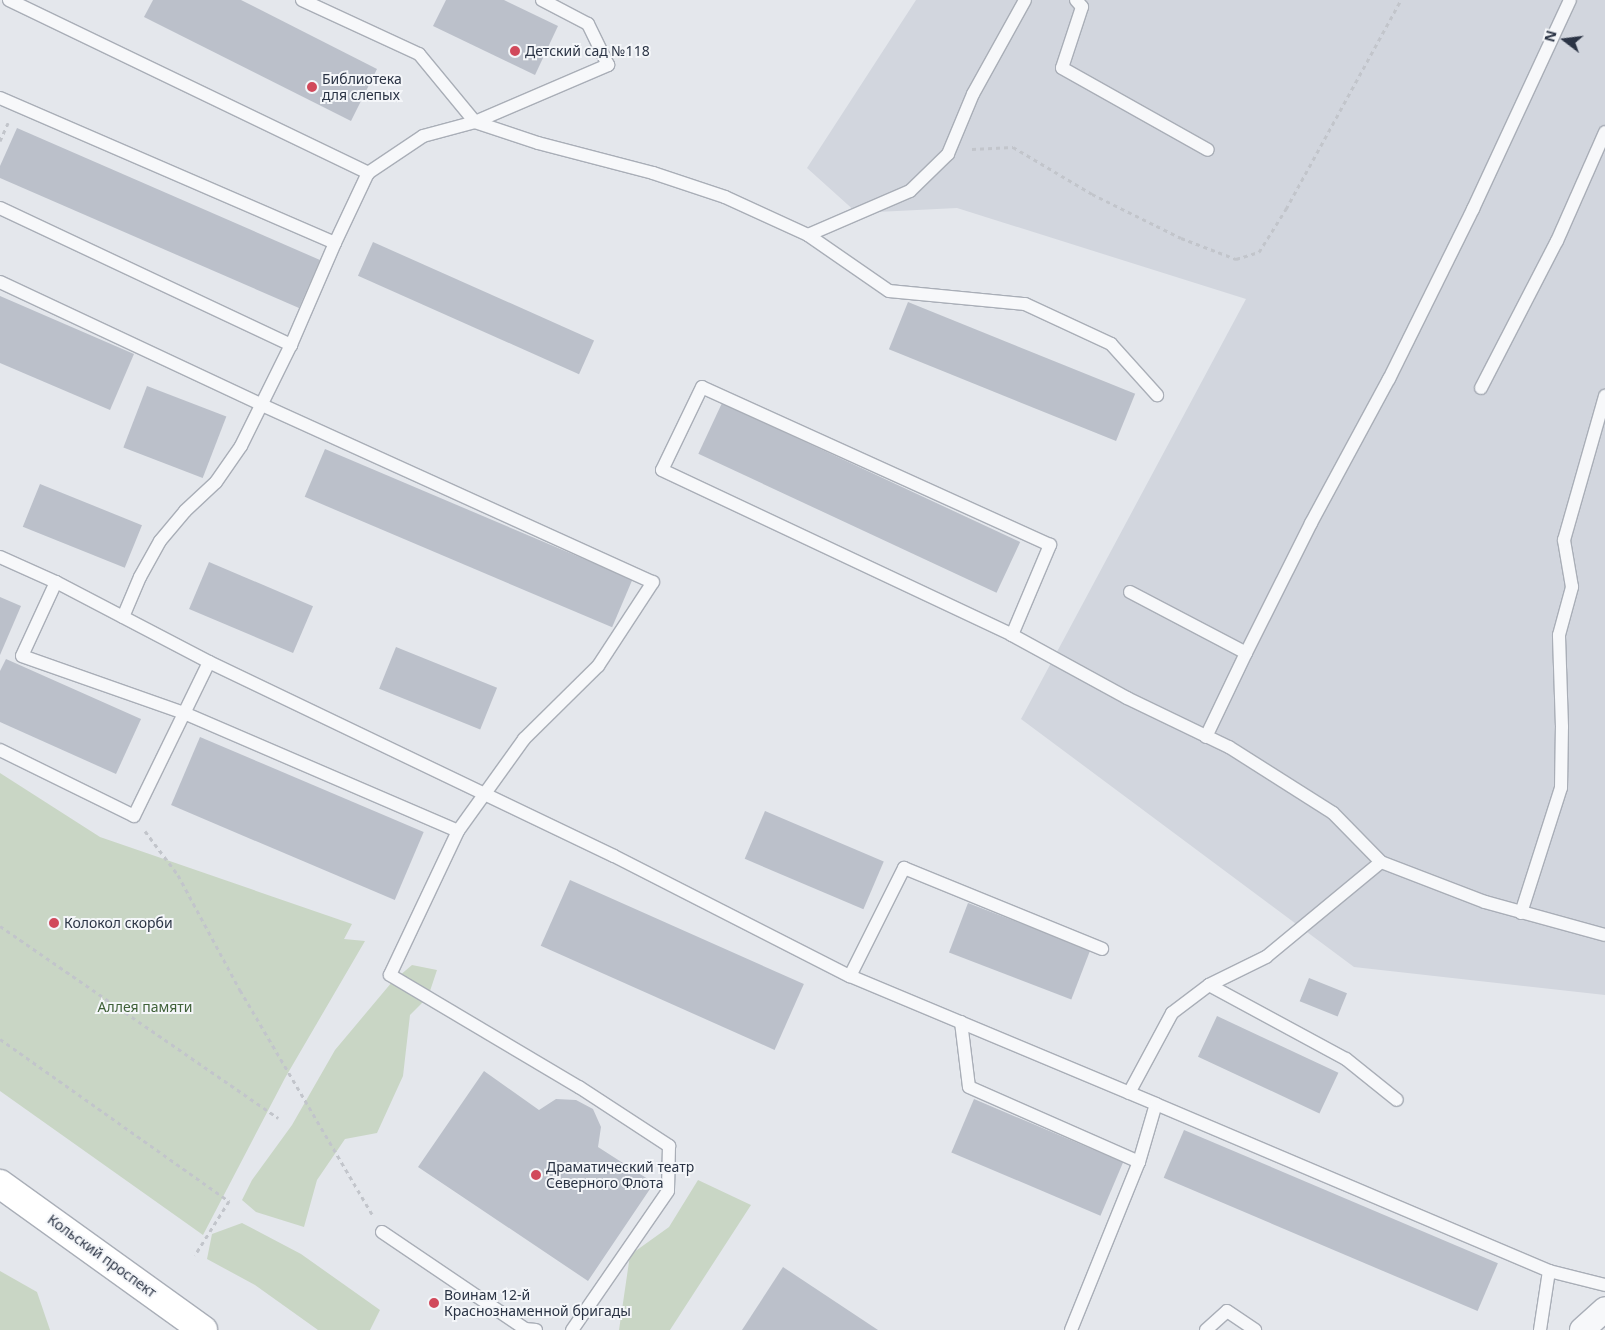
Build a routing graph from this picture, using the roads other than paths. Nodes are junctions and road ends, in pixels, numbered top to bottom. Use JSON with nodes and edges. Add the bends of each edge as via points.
{"nodes":[{"id":1,"x":8,"y":0,"type":"edge"},
{"id":2,"x":302,"y":0,"type":"edge"},
{"id":3,"x":542,"y":0,"type":"edge"},
{"id":4,"x":1026,"y":0,"type":"edge"},
{"id":5,"x":1076,"y":0,"type":"edge"},
{"id":6,"x":1570,"y":0,"type":"edge"},
{"id":7,"x":0,"y":98,"type":"edge"},
{"id":8,"x":475,"y":122,"type":"junction"},
{"id":9,"x":1605,"y":132,"type":"edge"},
{"id":10,"x":1208,"y":150,"type":"dead end"},
{"id":11,"x":368,"y":173,"type":"junction"},
{"id":12,"x":0,"y":208,"type":"edge"},
{"id":13,"x":808,"y":234,"type":"junction"},
{"id":14,"x":335,"y":243,"type":"junction"},
{"id":15,"x":0,"y":282,"type":"edge"},
{"id":16,"x":291,"y":345,"type":"junction"},
{"id":17,"x":1481,"y":388,"type":"dead end"},
{"id":18,"x":1157,"y":395,"type":"dead end"},
{"id":19,"x":1605,"y":396,"type":"edge"},
{"id":20,"x":262,"y":404,"type":"junction"},
{"id":21,"x":0,"y":557,"type":"edge"},
{"id":22,"x":56,"y":582,"type":"junction"},
{"id":23,"x":1130,"y":592,"type":"dead end"},
{"id":24,"x":123,"y":617,"type":"junction"},
{"id":25,"x":1012,"y":635,"type":"junction"},
{"id":26,"x":1246,"y":653,"type":"junction"},
{"id":27,"x":209,"y":662,"type":"junction"},
{"id":28,"x":184,"y":714,"type":"junction"},
{"id":29,"x":1206,"y":737,"type":"junction"},
{"id":30,"x":0,"y":750,"type":"edge"},
{"id":31,"x":485,"y":796,"type":"junction"},
{"id":32,"x":458,"y":831,"type":"junction"},
{"id":33,"x":1381,"y":862,"type":"junction"},
{"id":34,"x":1521,"y":913,"type":"junction"},
{"id":35,"x":1605,"y":935,"type":"edge"},
{"id":36,"x":1102,"y":949,"type":"dead end"},
{"id":37,"x":850,"y":976,"type":"junction"},
{"id":38,"x":1209,"y":985,"type":"junction"},
{"id":39,"x":961,"y":1022,"type":"junction"},
{"id":40,"x":1130,"y":1093,"type":"junction"},
{"id":41,"x":1397,"y":1100,"type":"dead end"},
{"id":42,"x":1156,"y":1104,"type":"junction"},
{"id":43,"x":1139,"y":1162,"type":"junction"},
{"id":44,"x":0,"y":1184,"type":"edge"},
{"id":45,"x":382,"y":1232,"type":"road end"},
{"id":46,"x":1549,"y":1271,"type":"junction"},
{"id":47,"x":1605,"y":1285,"type":"edge"},
{"id":48,"x":1605,"y":1309,"type":"edge"},
{"id":49,"x":203,"y":1330,"type":"edge"},
{"id":50,"x":536,"y":1330,"type":"edge"},
{"id":51,"x":572,"y":1330,"type":"edge"},
{"id":52,"x":1071,"y":1330,"type":"edge"},
{"id":53,"x":1206,"y":1330,"type":"edge"},
{"id":54,"x":1255,"y":1330,"type":"edge"},
{"id":55,"x":1540,"y":1330,"type":"edge"},
{"id":56,"x":1582,"y":1330,"type":"edge"}],
"edges":[{"from":1,"to":11,"type":"lane"},
{"from":2,"to":8,"type":"lane","via":[[418,54]]},
{"from":3,"to":8,"type":"lane","via":[[588,24],[608,65]]},
{"from":4,"to":13,"type":"lane","via":[[973,94],[948,154],[910,191]]},
{"from":5,"to":10,"type":"lane","via":[[1082,7],[1062,68]]},
{"from":6,"to":26,"type":"lane","via":[[1420,317]]},
{"from":7,"to":14,"type":"lane"},
{"from":8,"to":11,"type":"lane","via":[[423,136]]},
{"from":8,"to":13,"type":"lane","via":[[538,143],[653,172],[725,198]]},
{"from":9,"to":17,"type":"lane","via":[[1557,241]]},
{"from":11,"to":14,"type":"lane"},
{"from":12,"to":16,"type":"lane"},
{"from":13,"to":18,"type":"lane","via":[[889,291],[1025,304],[1111,344]]},
{"from":14,"to":16,"type":"lane"},
{"from":15,"to":20,"type":"lane"},
{"from":16,"to":20,"type":"lane"},
{"from":19,"to":34,"type":"lane","via":[[1564,540],[1572,587],[1559,635],[1562,788]]},
{"from":20,"to":24,"type":"lane","via":[[216,482],[185,511],[160,541]]},
{"from":20,"to":31,"type":"lane","via":[[653,582],[598,666],[524,739]]},
{"from":21,"to":22,"type":"lane"},
{"from":22,"to":24,"type":"lane"},
{"from":22,"to":28,"type":"lane","via":[[22,656]]},
{"from":23,"to":26,"type":"lane"},
{"from":24,"to":27,"type":"lane"},
{"from":25,"to":25,"type":"lane","via":[[662,470],[702,387],[1050,545]]},
{"from":25,"to":29,"type":"lane"},
{"from":26,"to":29,"type":"lane"},
{"from":27,"to":28,"type":"lane"},
{"from":27,"to":31,"type":"lane"},
{"from":28,"to":30,"type":"lane","via":[[134,816]]},
{"from":28,"to":32,"type":"lane"},
{"from":29,"to":33,"type":"lane","via":[[1229,746],[1333,813]]},
{"from":31,"to":32,"type":"lane"},
{"from":31,"to":37,"type":"lane","via":[[614,856]]},
{"from":32,"to":51,"type":"lane","via":[[390,975],[579,1087],[669,1146],[668,1191]]},
{"from":33,"to":34,"type":"lane"},
{"from":33,"to":38,"type":"lane","via":[[1266,957]]},
{"from":34,"to":35,"type":"lane"},
{"from":36,"to":37,"type":"lane","via":[[904,868]]},
{"from":37,"to":39,"type":"lane"},
{"from":38,"to":40,"type":"lane","via":[[1172,1014]]},
{"from":38,"to":41,"type":"lane","via":[[1346,1059]]},
{"from":39,"to":40,"type":"lane"},
{"from":39,"to":43,"type":"lane","via":[[969,1088]]},
{"from":40,"to":42,"type":"lane"},
{"from":42,"to":43,"type":"lane"},
{"from":42,"to":46,"type":"lane"},
{"from":43,"to":52,"type":"lane"},
{"from":44,"to":49,"type":"main road","name":"Кольский проспект"},
{"from":45,"to":50,"type":"lane","via":[[525,1329]]},
{"from":46,"to":47,"type":"lane"},
{"from":46,"to":55,"type":"lane"},
{"from":48,"to":56,"type":"street"},
{"from":53,"to":54,"type":"lane","via":[[1227,1311]]}]}
